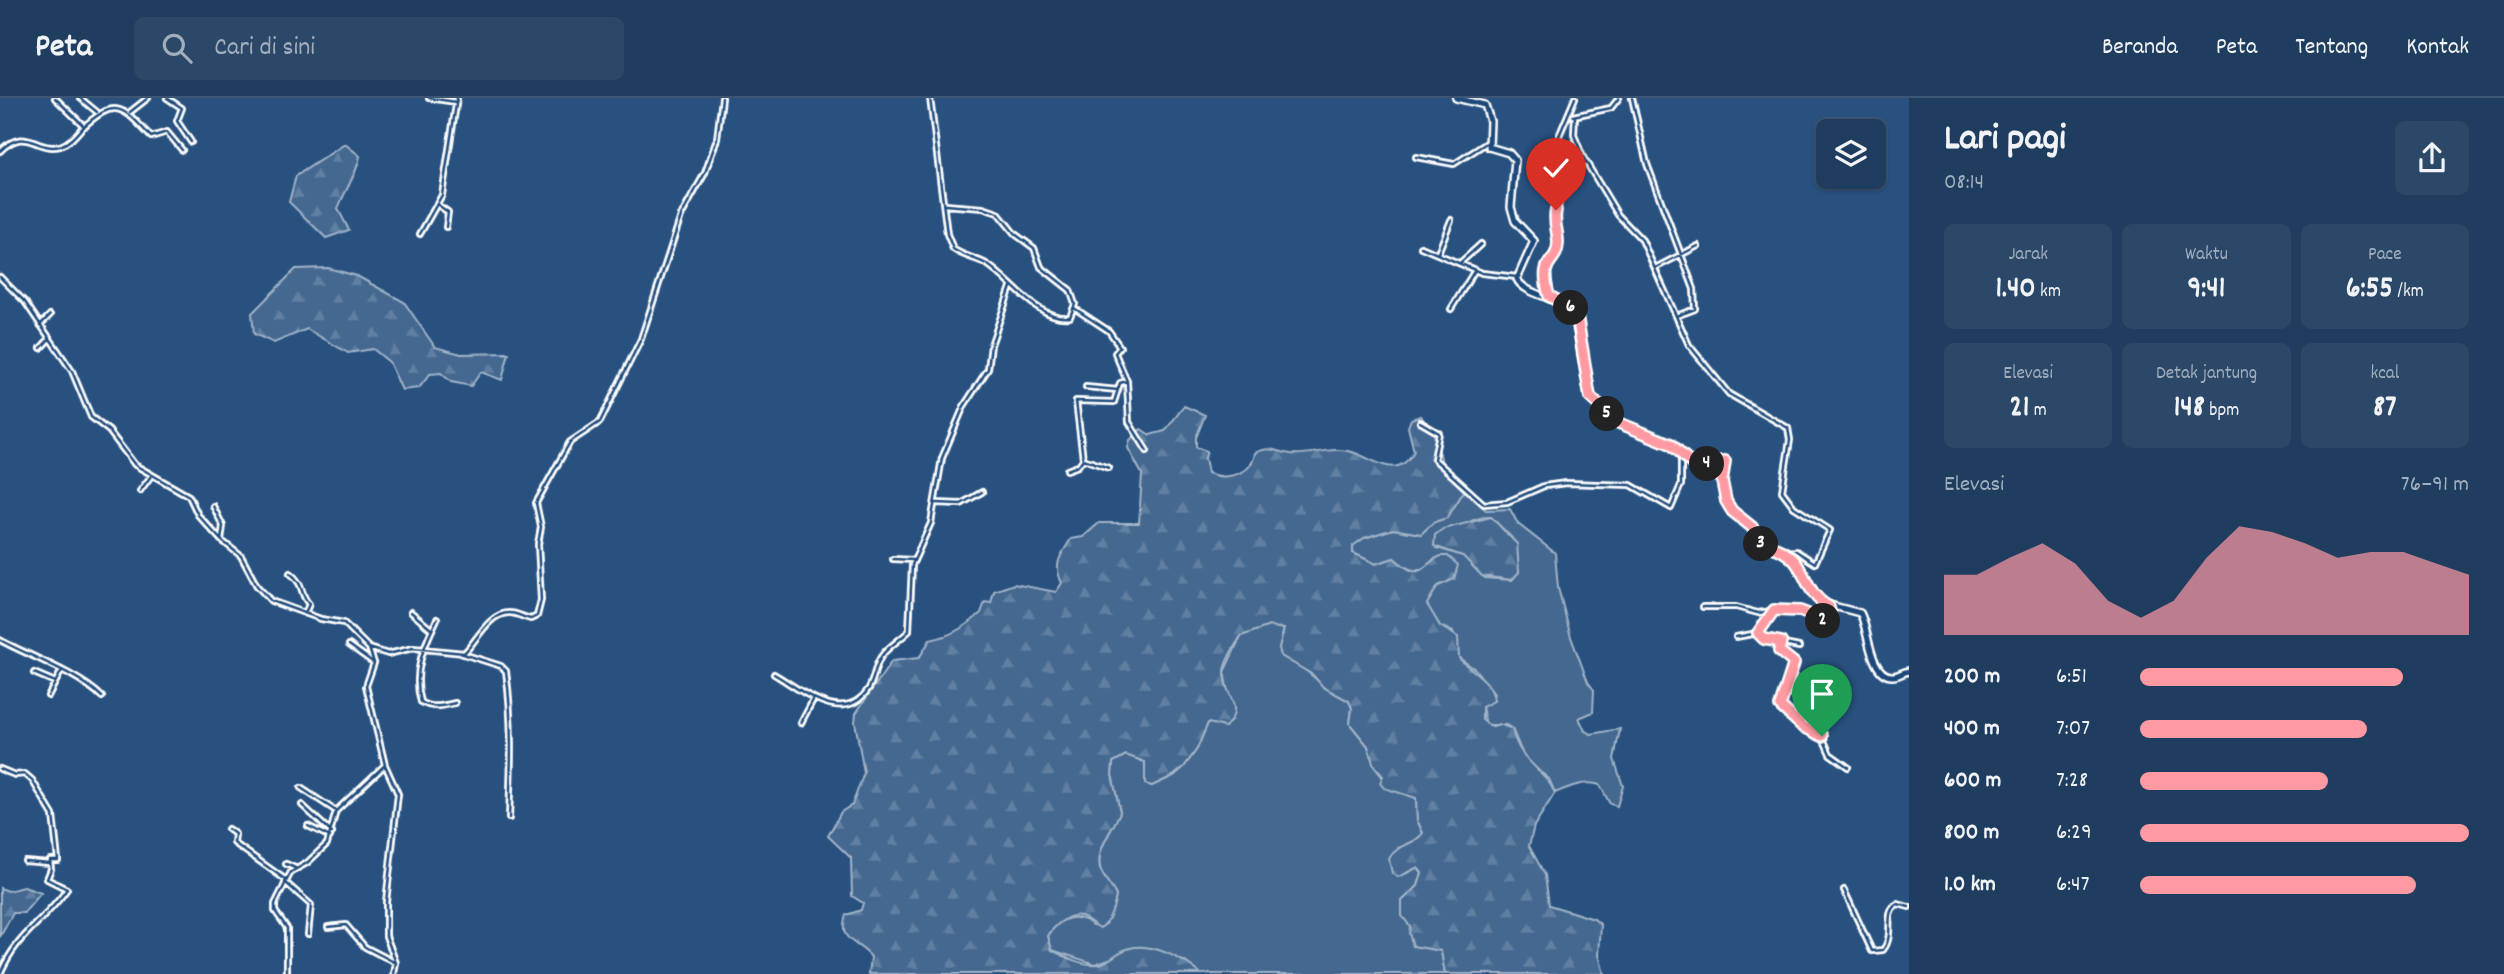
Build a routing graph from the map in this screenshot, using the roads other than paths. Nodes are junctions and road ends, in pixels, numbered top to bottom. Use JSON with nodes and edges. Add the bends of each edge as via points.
{"nodes":[{"id":1,"x":55,"y":98,"type":"edge"},
{"id":2,"x":80,"y":98,"type":"edge"},
{"id":3,"x":148,"y":98,"type":"edge"},
{"id":4,"x":167,"y":98,"type":"edge"},
{"id":5,"x":429,"y":98,"type":"edge"},
{"id":6,"x":722,"y":98,"type":"edge"},
{"id":7,"x":930,"y":98,"type":"edge"},
{"id":8,"x":1456,"y":98,"type":"edge"},
{"id":9,"x":1575,"y":98,"type":"edge"},
{"id":10,"x":1619,"y":98,"type":"edge"},
{"id":11,"x":1632,"y":98,"type":"edge"},
{"id":12,"x":456,"y":100,"type":"edge"},
{"id":13,"x":97,"y":112,"type":"junction"},
{"id":14,"x":130,"y":112,"type":"junction"},
{"id":15,"x":1572,"y":116,"type":"junction"},
{"id":16,"x":84,"y":126,"type":"junction"},
{"id":17,"x":191,"y":142,"type":"dead end"},
{"id":18,"x":1488,"y":142,"type":"junction"},
{"id":19,"x":182,"y":150,"type":"dead end"},
{"id":20,"x":0,"y":151,"type":"edge"},
{"id":21,"x":1416,"y":158,"type":"dead end"},
{"id":22,"x":438,"y":205,"type":"junction"},
{"id":23,"x":945,"y":205,"type":"junction"},
{"id":24,"x":1451,"y":220,"type":"dead end"},
{"id":25,"x":446,"y":227,"type":"dead end"},
{"id":26,"x":420,"y":234,"type":"dead end"},
{"id":27,"x":1481,"y":244,"type":"dead end"},
{"id":28,"x":1698,"y":246,"type":"dead end"},
{"id":29,"x":1421,"y":247,"type":"dead end"},
{"id":30,"x":1438,"y":253,"type":"junction"},
{"id":31,"x":1681,"y":253,"type":"junction"},
{"id":32,"x":1460,"y":263,"type":"junction"},
{"id":33,"x":1655,"y":268,"type":"junction"},
{"id":34,"x":1475,"y":270,"type":"junction"},
{"id":35,"x":0,"y":277,"type":"edge"},
{"id":36,"x":1517,"y":277,"type":"junction"},
{"id":37,"x":1011,"y":286,"type":"junction"},
{"id":38,"x":1549,"y":296,"type":"junction"},
{"id":39,"x":1074,"y":308,"type":"junction"},
{"id":40,"x":1451,"y":309,"type":"dead end"},
{"id":41,"x":50,"y":315,"type":"dead end"},
{"id":42,"x":1676,"y":316,"type":"junction"},
{"id":43,"x":40,"y":324,"type":"junction"},
{"id":44,"x":50,"y":338,"type":"junction"},
{"id":45,"x":41,"y":348,"type":"dead end"},
{"id":46,"x":1127,"y":381,"type":"junction"},
{"id":47,"x":1086,"y":387,"type":"dead end"},
{"id":48,"x":1118,"y":390,"type":"junction"},
{"id":49,"x":1420,"y":422,"type":"dead end"},
{"id":50,"x":1147,"y":451,"type":"dead end"},
{"id":51,"x":1681,"y":452,"type":"junction"},
{"id":52,"x":1083,"y":459,"type":"junction"},
{"id":53,"x":1110,"y":468,"type":"dead end"},
{"id":54,"x":1067,"y":471,"type":"dead end"},
{"id":55,"x":150,"y":476,"type":"junction"},
{"id":56,"x":140,"y":491,"type":"dead end"},
{"id":57,"x":982,"y":492,"type":"dead end"},
{"id":58,"x":936,"y":503,"type":"junction"},
{"id":59,"x":214,"y":506,"type":"dead end"},
{"id":60,"x":221,"y":540,"type":"junction"},
{"id":61,"x":1785,"y":551,"type":"junction"},
{"id":62,"x":892,"y":559,"type":"dead end"},
{"id":63,"x":912,"y":560,"type":"junction"},
{"id":64,"x":290,"y":573,"type":"dead end"},
{"id":65,"x":1703,"y":607,"type":"dead end"},
{"id":66,"x":1829,"y":607,"type":"junction"},
{"id":67,"x":1774,"y":610,"type":"junction"},
{"id":68,"x":305,"y":612,"type":"junction"},
{"id":69,"x":411,"y":612,"type":"dead end"},
{"id":70,"x":437,"y":619,"type":"dead end"},
{"id":71,"x":432,"y":630,"type":"junction"},
{"id":72,"x":1758,"y":633,"type":"junction"},
{"id":73,"x":1736,"y":637,"type":"dead end"},
{"id":74,"x":0,"y":640,"type":"edge"},
{"id":75,"x":1781,"y":642,"type":"junction"},
{"id":76,"x":349,"y":645,"type":"dead end"},
{"id":77,"x":1799,"y":647,"type":"dead end"},
{"id":78,"x":369,"y":648,"type":"junction"},
{"id":79,"x":423,"y":649,"type":"junction"},
{"id":80,"x":460,"y":653,"type":"junction"},
{"id":81,"x":374,"y":663,"type":"junction"},
{"id":82,"x":62,"y":670,"type":"junction"},
{"id":83,"x":1909,"y":671,"type":"edge"},
{"id":84,"x":34,"y":673,"type":"dead end"},
{"id":85,"x":775,"y":674,"type":"dead end"},
{"id":86,"x":55,"y":682,"type":"junction"},
{"id":87,"x":48,"y":696,"type":"dead end"},
{"id":88,"x":102,"y":697,"type":"dead end"},
{"id":89,"x":813,"y":700,"type":"junction"},
{"id":90,"x":454,"y":703,"type":"dead end"},
{"id":91,"x":801,"y":723,"type":"dead end"},
{"id":92,"x":385,"y":765,"type":"junction"},
{"id":93,"x":1848,"y":768,"type":"dead end"},
{"id":94,"x":0,"y":769,"type":"edge"},
{"id":95,"x":301,"y":788,"type":"dead end"},
{"id":96,"x":302,"y":805,"type":"dead end"},
{"id":97,"x":336,"y":811,"type":"junction"},
{"id":98,"x":509,"y":818,"type":"dead end"},
{"id":99,"x":308,"y":826,"type":"dead end"},
{"id":100,"x":228,"y":829,"type":"dead end"},
{"id":101,"x":331,"y":835,"type":"junction"},
{"id":102,"x":25,"y":860,"type":"dead end"},
{"id":103,"x":50,"y":863,"type":"junction"},
{"id":104,"x":286,"y":863,"type":"dead end"},
{"id":105,"x":297,"y":868,"type":"junction"},
{"id":106,"x":286,"y":881,"type":"junction"},
{"id":107,"x":1844,"y":890,"type":"dead end"},
{"id":108,"x":1909,"y":907,"type":"edge"},
{"id":109,"x":328,"y":927,"type":"dead end"},
{"id":110,"x":307,"y":934,"type":"dead end"},
{"id":111,"x":396,"y":963,"type":"junction"},
{"id":112,"x":0,"y":974,"type":"edge"},
{"id":113,"x":287,"y":974,"type":"edge"},
{"id":114,"x":394,"y":974,"type":"edge"}],
"edges":[{"from":1,"to":16,"type":"street"},
{"from":2,"to":13,"type":"street"},
{"from":3,"to":14,"type":"street"},
{"from":4,"to":17,"type":"street","via":[[182,108],[177,121]]},
{"from":5,"to":12,"type":"street"},
{"from":6,"to":80,"type":"street","via":[[722,119],[713,150],[681,216],[641,339],[600,422],[570,442],[536,503],[541,527],[537,616],[501,615]]},
{"from":7,"to":23,"type":"street"},
{"from":8,"to":18,"type":"main road","via":[[1485,105],[1490,121]]},
{"from":9,"to":15,"type":"street"},
{"from":10,"to":15,"type":"street","via":[[1611,108]]},
{"from":11,"to":31,"type":"street","via":[[1647,164]]},
{"from":12,"to":22,"type":"street","via":[[446,181]]},
{"from":13,"to":14,"type":"street","via":[[116,105]]},
{"from":13,"to":16,"type":"street"},
{"from":14,"to":19,"type":"street","via":[[150,137],[166,132]]},
{"from":15,"to":33,"type":"street","via":[[1583,157],[1618,215],[1642,240]]},
{"from":15,"to":38,"type":"street","via":[[1559,136],[1568,181],[1555,216],[1557,250],[1544,268]]},
{"from":16,"to":20,"type":"street","via":[[60,146],[25,138]]},
{"from":18,"to":21,"type":"street","via":[[1454,164]]},
{"from":18,"to":36,"type":"main road","via":[[1492,150],[1514,158],[1511,207],[1516,221],[1533,239]]},
{"from":22,"to":25,"type":"street","via":[[448,211]]},
{"from":22,"to":26,"type":"street"},
{"from":23,"to":37,"type":"street","via":[[953,249],[987,264]]},
{"from":23,"to":39,"type":"street","via":[[998,213],[1037,251],[1041,267],[1068,287]]},
{"from":24,"to":30,"type":"street"},
{"from":27,"to":32,"type":"street"},
{"from":28,"to":31,"type":"street"},
{"from":29,"to":30,"type":"street"},
{"from":30,"to":32,"type":"street"},
{"from":31,"to":33,"type":"street"},
{"from":31,"to":42,"type":"street","via":[[1697,304],[1693,312]]},
{"from":32,"to":34,"type":"street"},
{"from":33,"to":42,"type":"street"},
{"from":34,"to":36,"type":"street"},
{"from":34,"to":40,"type":"street"},
{"from":35,"to":43,"type":"street"},
{"from":36,"to":38,"type":"main road","via":[[1524,288]]},
{"from":37,"to":39,"type":"street","via":[[1061,317],[1070,317]]},
{"from":37,"to":58,"type":"street","via":[[988,369],[964,406],[942,458]]},
{"from":38,"to":51,"type":"main road","via":[[1577,316],[1590,397],[1623,426]]},
{"from":39,"to":46,"type":"street","via":[[1116,339],[1120,347],[1115,353]]},
{"from":41,"to":43,"type":"street"},
{"from":42,"to":61,"type":"street","via":[[1689,345],[1729,394],[1788,428],[1782,491],[1794,507],[1830,530],[1815,562],[1796,551]]},
{"from":43,"to":44,"type":"street"},
{"from":44,"to":45,"type":"street"},
{"from":44,"to":55,"type":"street","via":[[72,371],[91,417],[109,431],[135,466]]},
{"from":46,"to":48,"type":"street","via":[[1120,383]]},
{"from":46,"to":50,"type":"street","via":[[1129,422]]},
{"from":47,"to":48,"type":"street"},
{"from":48,"to":52,"type":"street","via":[[1114,402],[1076,401]]},
{"from":49,"to":51,"type":"street","via":[[1439,433],[1436,461],[1478,501],[1489,505],[1566,483],[1631,485],[1671,508],[1681,485]]},
{"from":51,"to":61,"type":"main road","via":[[1695,465],[1725,461],[1723,490],[1730,508],[1752,527],[1762,544]]},
{"from":52,"to":53,"type":"street"},
{"from":52,"to":54,"type":"street"},
{"from":55,"to":56,"type":"street"},
{"from":55,"to":60,"type":"street","via":[[189,496]]},
{"from":57,"to":58,"type":"street","via":[[961,505]]},
{"from":58,"to":63,"type":"street"},
{"from":59,"to":60,"type":"street","via":[[223,526]]},
{"from":60,"to":68,"type":"street","via":[[241,556],[271,601]]},
{"from":61,"to":66,"type":"main road","via":[[1801,567],[1815,596]]},
{"from":62,"to":63,"type":"street"},
{"from":63,"to":89,"type":"street","via":[[910,629],[883,653],[867,690],[858,699],[837,706]]},
{"from":64,"to":68,"type":"street","via":[[302,584],[309,604]]},
{"from":65,"to":67,"type":"street","via":[[1736,607],[1758,613]]},
{"from":66,"to":67,"type":"street","via":[[1826,621],[1800,611]]},
{"from":66,"to":83,"type":"main road","via":[[1860,613],[1868,648],[1885,673],[1892,676]]},
{"from":67,"to":72,"type":"street"},
{"from":68,"to":78,"type":"street","via":[[344,623]]},
{"from":69,"to":71,"type":"street"},
{"from":70,"to":71,"type":"street"},
{"from":71,"to":79,"type":"street"},
{"from":72,"to":73,"type":"street"},
{"from":72,"to":75,"type":"street"},
{"from":74,"to":82,"type":"street"},
{"from":75,"to":77,"type":"street"},
{"from":75,"to":93,"type":"street","via":[[1779,651],[1794,665],[1780,706],[1822,736],[1830,754]]},
{"from":76,"to":81,"type":"street"},
{"from":78,"to":79,"type":"street","via":[[388,654]]},
{"from":78,"to":81,"type":"street"},
{"from":79,"to":80,"type":"street"},
{"from":79,"to":90,"type":"street","via":[[418,670],[421,702],[437,706]]},
{"from":80,"to":98,"type":"street","via":[[506,671],[513,736]]},
{"from":81,"to":92,"type":"street","via":[[366,686]]},
{"from":82,"to":86,"type":"street"},
{"from":82,"to":88,"type":"street"},
{"from":84,"to":86,"type":"street"},
{"from":85,"to":89,"type":"street"},
{"from":86,"to":87,"type":"street"},
{"from":89,"to":91,"type":"street"},
{"from":92,"to":97,"type":"street"},
{"from":92,"to":111,"type":"street","via":[[398,794],[386,902],[386,936]]},
{"from":94,"to":103,"type":"street","via":[[25,774],[46,802],[56,828],[58,860]]},
{"from":95,"to":97,"type":"street"},
{"from":96,"to":101,"type":"street"},
{"from":97,"to":101,"type":"street"},
{"from":99,"to":101,"type":"street"},
{"from":100,"to":106,"type":"street","via":[[235,834],[234,842]]},
{"from":101,"to":105,"type":"street"},
{"from":102,"to":103,"type":"street"},
{"from":103,"to":112,"type":"street","via":[[48,880],[66,890],[16,943]]},
{"from":104,"to":105,"type":"street"},
{"from":105,"to":106,"type":"street"},
{"from":106,"to":110,"type":"street","via":[[311,905]]},
{"from":106,"to":113,"type":"street","via":[[274,907],[287,927]]},
{"from":107,"to":108,"type":"street","via":[[1872,951],[1883,950],[1889,941],[1892,907]]},
{"from":109,"to":111,"type":"street","via":[[346,925],[363,946]]},
{"from":111,"to":114,"type":"street"}]}
